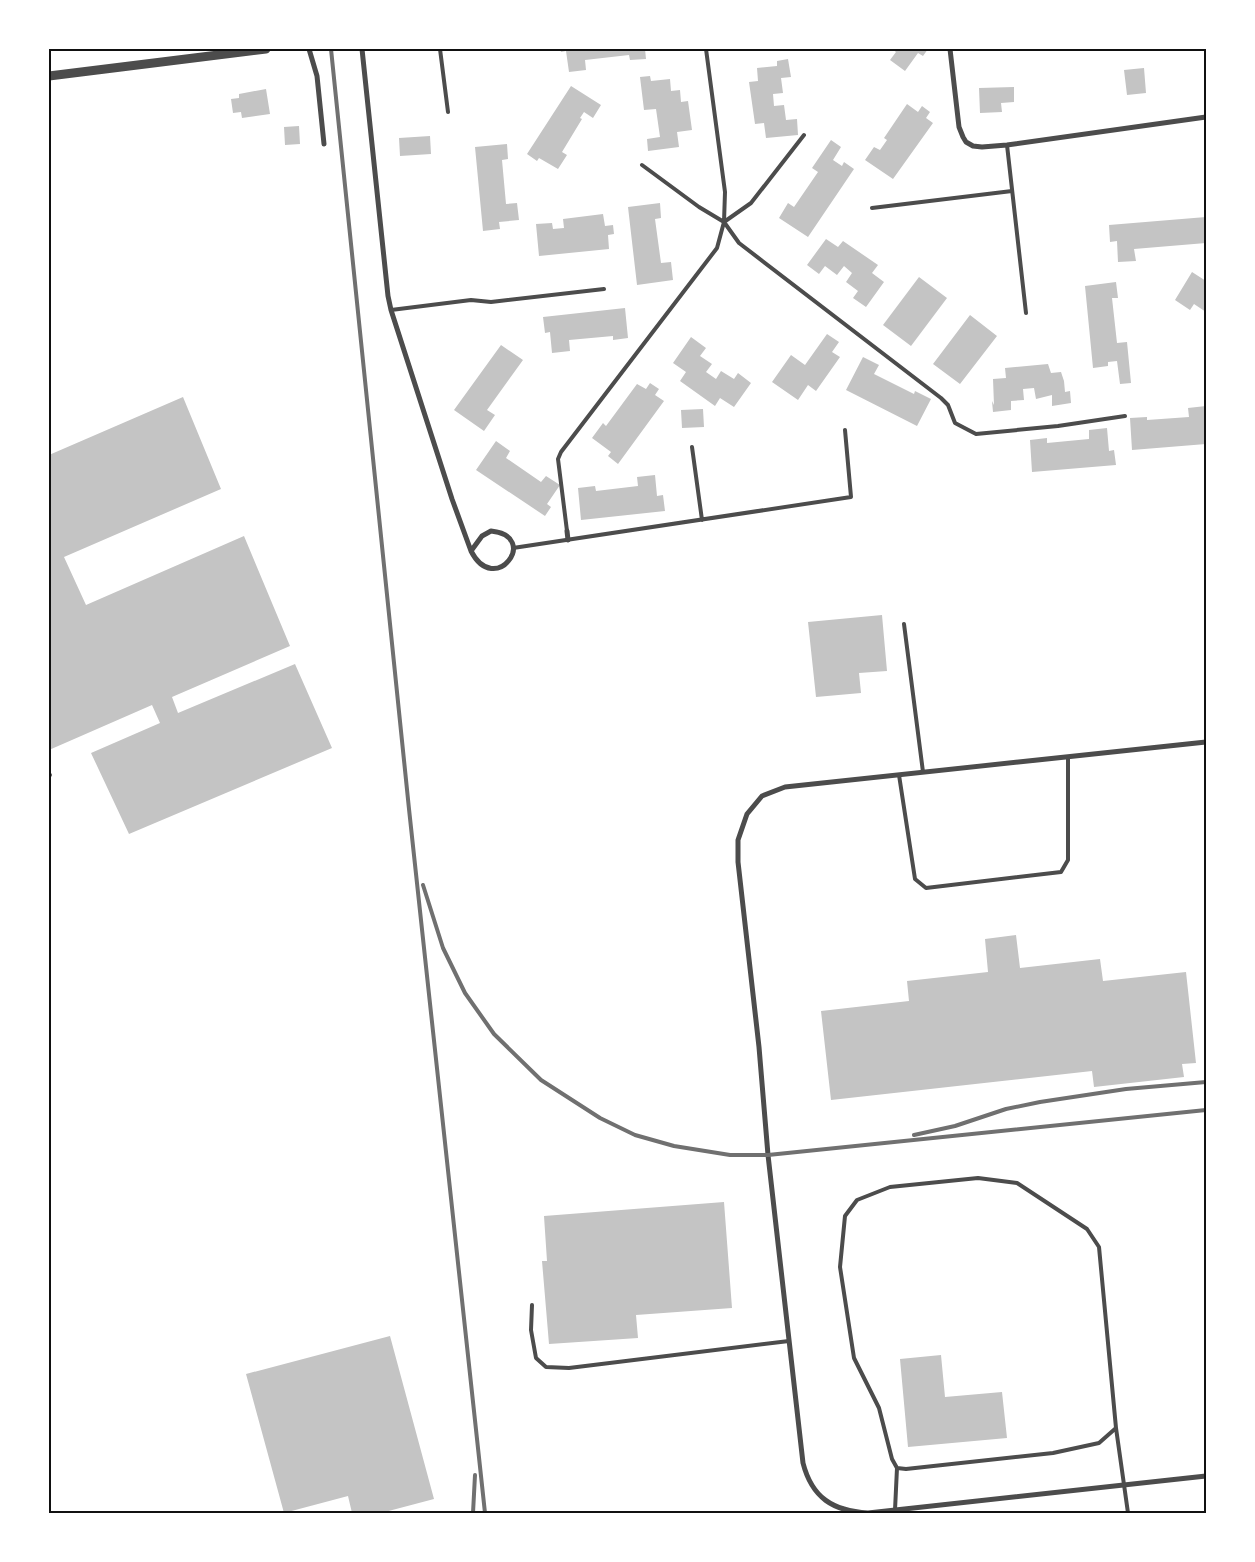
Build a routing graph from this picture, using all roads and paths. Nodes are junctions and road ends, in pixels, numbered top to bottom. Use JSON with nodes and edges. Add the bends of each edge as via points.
{"nodes":[{"id":1,"x":266,"y":49,"type":"edge"},
{"id":2,"x":309,"y":49,"type":"edge"},
{"id":3,"x":362,"y":49,"type":"edge"},
{"id":4,"x":440,"y":49,"type":"edge"},
{"id":5,"x":706,"y":49,"type":"edge"},
{"id":6,"x":950,"y":49,"type":"edge"},
{"id":7,"x":49,"y":76,"type":"edge"},
{"id":8,"x":448,"y":112,"type":"dead end"},
{"id":9,"x":1206,"y":117,"type":"edge"},
{"id":10,"x":804,"y":135,"type":"dead end"},
{"id":11,"x":324,"y":144,"type":"dead end"},
{"id":12,"x":1007,"y":145,"type":"junction"},
{"id":13,"x":642,"y":165,"type":"dead end"},
{"id":14,"x":1012,"y":192,"type":"junction"},
{"id":15,"x":872,"y":208,"type":"dead end"},
{"id":16,"x":724,"y":222,"type":"junction"},
{"id":17,"x":604,"y":289,"type":"dead end"},
{"id":18,"x":391,"y":310,"type":"junction"},
{"id":19,"x":1026,"y":313,"type":"dead end"},
{"id":20,"x":1125,"y":416,"type":"dead end"},
{"id":21,"x":845,"y":430,"type":"dead end"},
{"id":22,"x":692,"y":446,"type":"dead end"},
{"id":23,"x":702,"y":520,"type":"junction"},
{"id":24,"x":567,"y":531,"type":"joint"},
{"id":25,"x":568,"y":540,"type":"junction"},
{"id":26,"x":513,"y":548,"type":"junction"},
{"id":27,"x":471,"y":551,"type":"junction"},
{"id":28,"x":904,"y":624,"type":"dead end"},
{"id":29,"x":1206,"y":742,"type":"edge"},
{"id":30,"x":1068,"y":757,"type":"junction"},
{"id":31,"x":923,"y":772,"type":"junction"},
{"id":32,"x":900,"y":775,"type":"junction"},
{"id":33,"x":532,"y":1305,"type":"dead end"},
{"id":34,"x":789,"y":1341,"type":"junction"},
{"id":35,"x":1116,"y":1428,"type":"junction"},
{"id":36,"x":897,"y":1468,"type":"junction"},
{"id":37,"x":1206,"y":1476,"type":"edge"},
{"id":38,"x":1125,"y":1484,"type":"junction"},
{"id":39,"x":895,"y":1510,"type":"junction"},
{"id":40,"x":1128,"y":1513,"type":"edge"}],
"edges":[{"from":1,"to":7,"type":"street"},
{"from":2,"to":11,"type":"street","via":[[317,76]]},
{"from":3,"to":18,"type":"street"},
{"from":4,"to":8,"type":"lane"},
{"from":5,"to":16,"type":"lane","via":[[725,192]]},
{"from":6,"to":12,"type":"street","via":[[963,138],[969,144],[982,147]]},
{"from":9,"to":12,"type":"street"},
{"from":10,"to":16,"type":"lane","via":[[751,203]]},
{"from":12,"to":14,"type":"lane"},
{"from":13,"to":16,"type":"lane"},
{"from":14,"to":15,"type":"lane"},
{"from":14,"to":19,"type":"lane"},
{"from":16,"to":20,"type":"lane","via":[[738,243],[941,398],[948,405],[955,423],[976,434]]},
{"from":16,"to":24,"type":"lane","via":[[717,248],[561,452],[558,459]]},
{"from":17,"to":18,"type":"lane"},
{"from":18,"to":27,"type":"street"},
{"from":21,"to":23,"type":"lane","via":[[851,497]]},
{"from":22,"to":23,"type":"lane"},
{"from":23,"to":25,"type":"lane"},
{"from":24,"to":25,"type":"street"},
{"from":25,"to":26,"type":"lane"},
{"from":26,"to":27,"type":"street","via":[[510,538],[491,531],[482,536]]},
{"from":26,"to":27,"type":"street","via":[[510,560],[499,568],[482,565]]},
{"from":28,"to":31,"type":"lane"},
{"from":29,"to":30,"type":"street"},
{"from":30,"to":31,"type":"street"},
{"from":30,"to":32,"type":"lane","via":[[1068,860],[1062,872],[926,888],[914,879]]},
{"from":31,"to":32,"type":"street"},
{"from":32,"to":34,"type":"street","via":[[785,787],[762,796],[747,814],[738,840]]},
{"from":33,"to":34,"type":"lane","via":[[531,1330],[536,1358],[546,1367],[569,1368]]},
{"from":34,"to":39,"type":"street","via":[[807,1479],[832,1505],[850,1512]]},
{"from":35,"to":36,"type":"lane","via":[[1099,1443],[1053,1453]]},
{"from":35,"to":36,"type":"lane","via":[[1099,1247],[1087,1229],[1017,1183],[978,1178],[890,1187],[857,1200],[845,1216],[840,1267],[854,1358],[879,1408]]},
{"from":35,"to":38,"type":"lane"},
{"from":36,"to":39,"type":"lane"},
{"from":37,"to":38,"type":"street"},
{"from":38,"to":39,"type":"street"},
{"from":38,"to":40,"type":"lane"}]}
